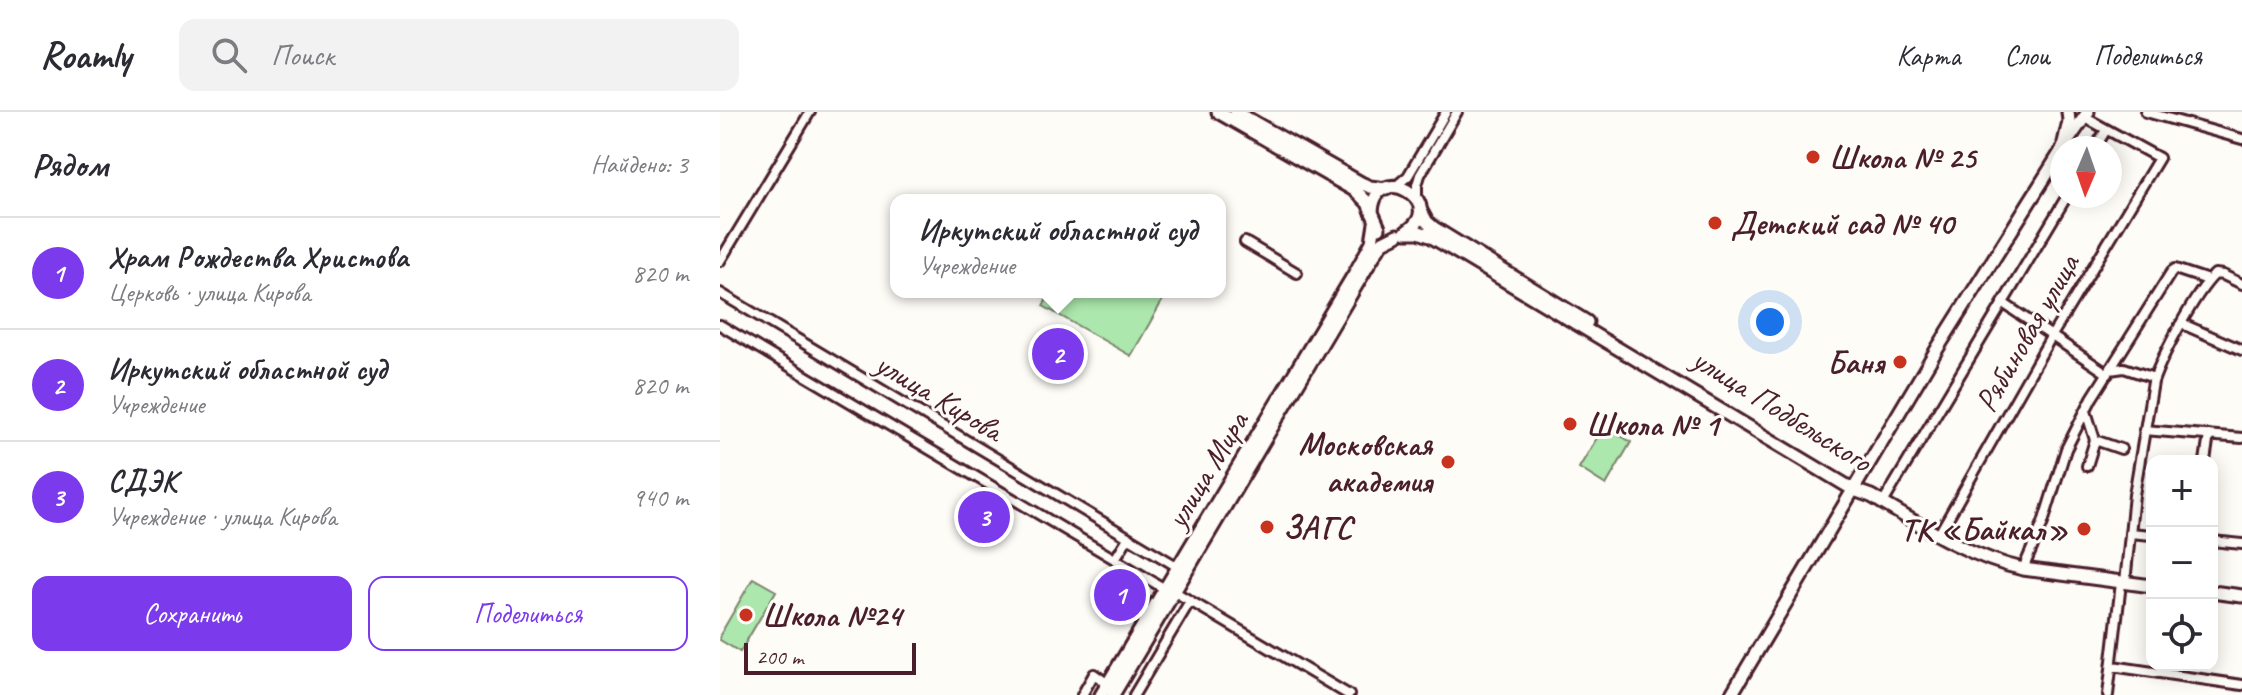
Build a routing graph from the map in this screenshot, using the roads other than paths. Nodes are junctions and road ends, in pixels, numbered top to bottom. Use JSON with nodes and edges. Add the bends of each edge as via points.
{"nodes":[{"id":1,"x":810,"y":112,"type":"edge"},
{"id":2,"x":1218,"y":112,"type":"edge"},
{"id":3,"x":1236,"y":112,"type":"edge"},
{"id":4,"x":1446,"y":112,"type":"edge"},
{"id":5,"x":1457,"y":112,"type":"edge"},
{"id":6,"x":2068,"y":112,"type":"edge"},
{"id":7,"x":2146,"y":112,"type":"edge"},
{"id":8,"x":2086,"y":114,"type":"edge"},
{"id":9,"x":2106,"y":130,"type":"junction"},
{"id":10,"x":2066,"y":136,"type":"edge"},
{"id":11,"x":2072,"y":136,"type":"edge"},
{"id":12,"x":2102,"y":136,"type":"edge"},
{"id":13,"x":2242,"y":139,"type":"edge"},
{"id":14,"x":2050,"y":169,"type":"edge"},
{"id":15,"x":1390,"y":188,"type":"junction"},
{"id":16,"x":1418,"y":204,"type":"junction"},
{"id":17,"x":2060,"y":208,"type":"edge"},
{"id":18,"x":1374,"y":218,"type":"junction"},
{"id":19,"x":1402,"y":233,"type":"junction"},
{"id":20,"x":1245,"y":242,"type":"dead end"},
{"id":21,"x":720,"y":261,"type":"edge"},
{"id":22,"x":1297,"y":273,"type":"dead end"},
{"id":23,"x":1360,"y":273,"type":"junction"},
{"id":24,"x":2208,"y":280,"type":"junction"},
{"id":25,"x":2242,"y":284,"type":"edge"},
{"id":26,"x":723,"y":295,"type":"edge"},
{"id":27,"x":2003,"y":303,"type":"junction"},
{"id":28,"x":720,"y":308,"type":"edge"},
{"id":29,"x":720,"y":325,"type":"edge"},
{"id":30,"x":2187,"y":326,"type":"dead end"},
{"id":31,"x":2051,"y":337,"type":"junction"},
{"id":32,"x":2242,"y":350,"type":"edge"},
{"id":33,"x":2109,"y":372,"type":"junction"},
{"id":34,"x":2154,"y":378,"type":"junction"},
{"id":35,"x":2086,"y":411,"type":"junction"},
{"id":36,"x":2144,"y":430,"type":"junction"},
{"id":37,"x":2209,"y":435,"type":"junction"},
{"id":38,"x":1772,"y":436,"type":"junction"},
{"id":39,"x":2242,"y":438,"type":"edge"},
{"id":40,"x":2095,"y":440,"type":"junction"},
{"id":41,"x":2121,"y":449,"type":"dead end"},
{"id":42,"x":2206,"y":455,"type":"edge"},
{"id":43,"x":2087,"y":466,"type":"dead end"},
{"id":44,"x":1856,"y":486,"type":"junction"},
{"id":45,"x":1228,"y":492,"type":"junction"},
{"id":46,"x":1883,"y":503,"type":"junction"},
{"id":47,"x":2130,"y":533,"type":"junction"},
{"id":48,"x":1939,"y":534,"type":"junction"},
{"id":49,"x":2146,"y":534,"type":"edge"},
{"id":50,"x":1128,"y":538,"type":"junction"},
{"id":51,"x":2218,"y":542,"type":"edge"},
{"id":52,"x":2242,"y":544,"type":"edge"},
{"id":53,"x":1115,"y":559,"type":"junction"},
{"id":54,"x":1178,"y":567,"type":"junction"},
{"id":55,"x":2023,"y":569,"type":"junction"},
{"id":56,"x":2123,"y":583,"type":"junction"},
{"id":57,"x":2146,"y":585,"type":"edge"},
{"id":58,"x":1170,"y":591,"type":"junction"},
{"id":59,"x":2218,"y":593,"type":"edge"},
{"id":60,"x":2242,"y":596,"type":"edge"},
{"id":61,"x":1190,"y":601,"type":"junction"},
{"id":62,"x":2112,"y":666,"type":"junction"},
{"id":63,"x":2242,"y":685,"type":"edge"},
{"id":64,"x":1111,"y":689,"type":"edge"},
{"id":65,"x":1082,"y":695,"type":"edge"},
{"id":66,"x":1101,"y":695,"type":"edge"},
{"id":67,"x":1134,"y":695,"type":"edge"},
{"id":68,"x":1349,"y":695,"type":"edge"},
{"id":69,"x":1731,"y":695,"type":"edge"},
{"id":70,"x":2108,"y":695,"type":"edge"}],
"edges":[{"from":1,"to":21,"type":"street"},
{"from":2,"to":18,"type":"main road","via":[[1356,191]]},
{"from":3,"to":15,"type":"main road","via":[[1361,183]]},
{"from":4,"to":15,"type":"street","via":[[1408,176]]},
{"from":5,"to":16,"type":"street","via":[[1420,175]]},
{"from":6,"to":10,"type":"main road"},
{"from":7,"to":13,"type":"street"},
{"from":8,"to":9,"type":"street"},
{"from":8,"to":11,"type":"main road"},
{"from":9,"to":12,"type":"street"},
{"from":9,"to":31,"type":"street","name":"Рябиновая улица","via":[[2159,158]]},
{"from":14,"to":44,"type":"main road"},
{"from":15,"to":16,"type":"main road","via":[[1410,191]]},
{"from":15,"to":18,"type":"main road","via":[[1375,199]]},
{"from":16,"to":19,"type":"main road","via":[[1416,225]]},
{"from":16,"to":38,"type":"main road","name":"улица Подбельского","via":[[1434,228]]},
{"from":17,"to":27,"type":"street"},
{"from":18,"to":19,"type":"main road","via":[[1382,231]]},
{"from":18,"to":23,"type":"main road"},
{"from":19,"to":23,"type":"main road","via":[[1388,238]]},
{"from":19,"to":38,"type":"main road","name":"улица Подбельского","via":[[1430,236]]},
{"from":20,"to":22,"type":"street"},
{"from":23,"to":45,"type":"main road","name":"улица Мира"},
{"from":24,"to":25,"type":"street","via":[[2215,274]]},
{"from":24,"to":33,"type":"street","via":[[2172,271]]},
{"from":24,"to":34,"type":"street"},
{"from":26,"to":28,"type":"street","name":"улица Кирова"},
{"from":26,"to":50,"type":"street","name":"улица Кирова"},
{"from":27,"to":31,"type":"street"},
{"from":27,"to":46,"type":"street"},
{"from":29,"to":53,"type":"street","name":"улица Кирова"},
{"from":30,"to":32,"type":"street"},
{"from":31,"to":33,"type":"street"},
{"from":31,"to":48,"type":"street","name":"Рябиновая улица"},
{"from":33,"to":34,"type":"street","via":[[2124,368]]},
{"from":33,"to":35,"type":"street"},
{"from":34,"to":36,"type":"street"},
{"from":35,"to":40,"type":"street"},
{"from":35,"to":55,"type":"street","via":[[2066,449]]},
{"from":36,"to":37,"type":"street"},
{"from":36,"to":47,"type":"street"},
{"from":37,"to":39,"type":"street"},
{"from":37,"to":42,"type":"street"},
{"from":38,"to":44,"type":"main road","name":"улица Подбельского"},
{"from":40,"to":41,"type":"street"},
{"from":40,"to":43,"type":"street"},
{"from":44,"to":46,"type":"main road","name":"улица Подбельского"},
{"from":44,"to":69,"type":"main road"},
{"from":45,"to":54,"type":"main road","name":"улица Мира"},
{"from":45,"to":58,"type":"main road","name":"улица Мира"},
{"from":46,"to":48,"type":"main road","name":"улица Подбельского"},
{"from":47,"to":49,"type":"street"},
{"from":47,"to":56,"type":"street"},
{"from":48,"to":55,"type":"main road","name":"улица Подбельского"},
{"from":50,"to":53,"type":"street"},
{"from":50,"to":54,"type":"street","name":"улица Кирова"},
{"from":51,"to":52,"type":"street"},
{"from":53,"to":58,"type":"street","name":"улица Кирова"},
{"from":54,"to":58,"type":"main road","name":"улица Мира"},
{"from":55,"to":56,"type":"main road","name":"улица Подбельского"},
{"from":56,"to":57,"type":"main road","name":"улица Подбельского"},
{"from":56,"to":62,"type":"street"},
{"from":58,"to":61,"type":"street","name":"улица Кирова"},
{"from":58,"to":64,"type":"main road","name":"улица Мира"},
{"from":59,"to":60,"type":"main road"},
{"from":61,"to":67,"type":"street"},
{"from":61,"to":68,"type":"street","name":"улица Кирова"},
{"from":62,"to":63,"type":"street"},
{"from":62,"to":70,"type":"street"},
{"from":64,"to":65,"type":"street","via":[[1094,674]]},
{"from":64,"to":66,"type":"main road","name":"улица Мира"}]}
